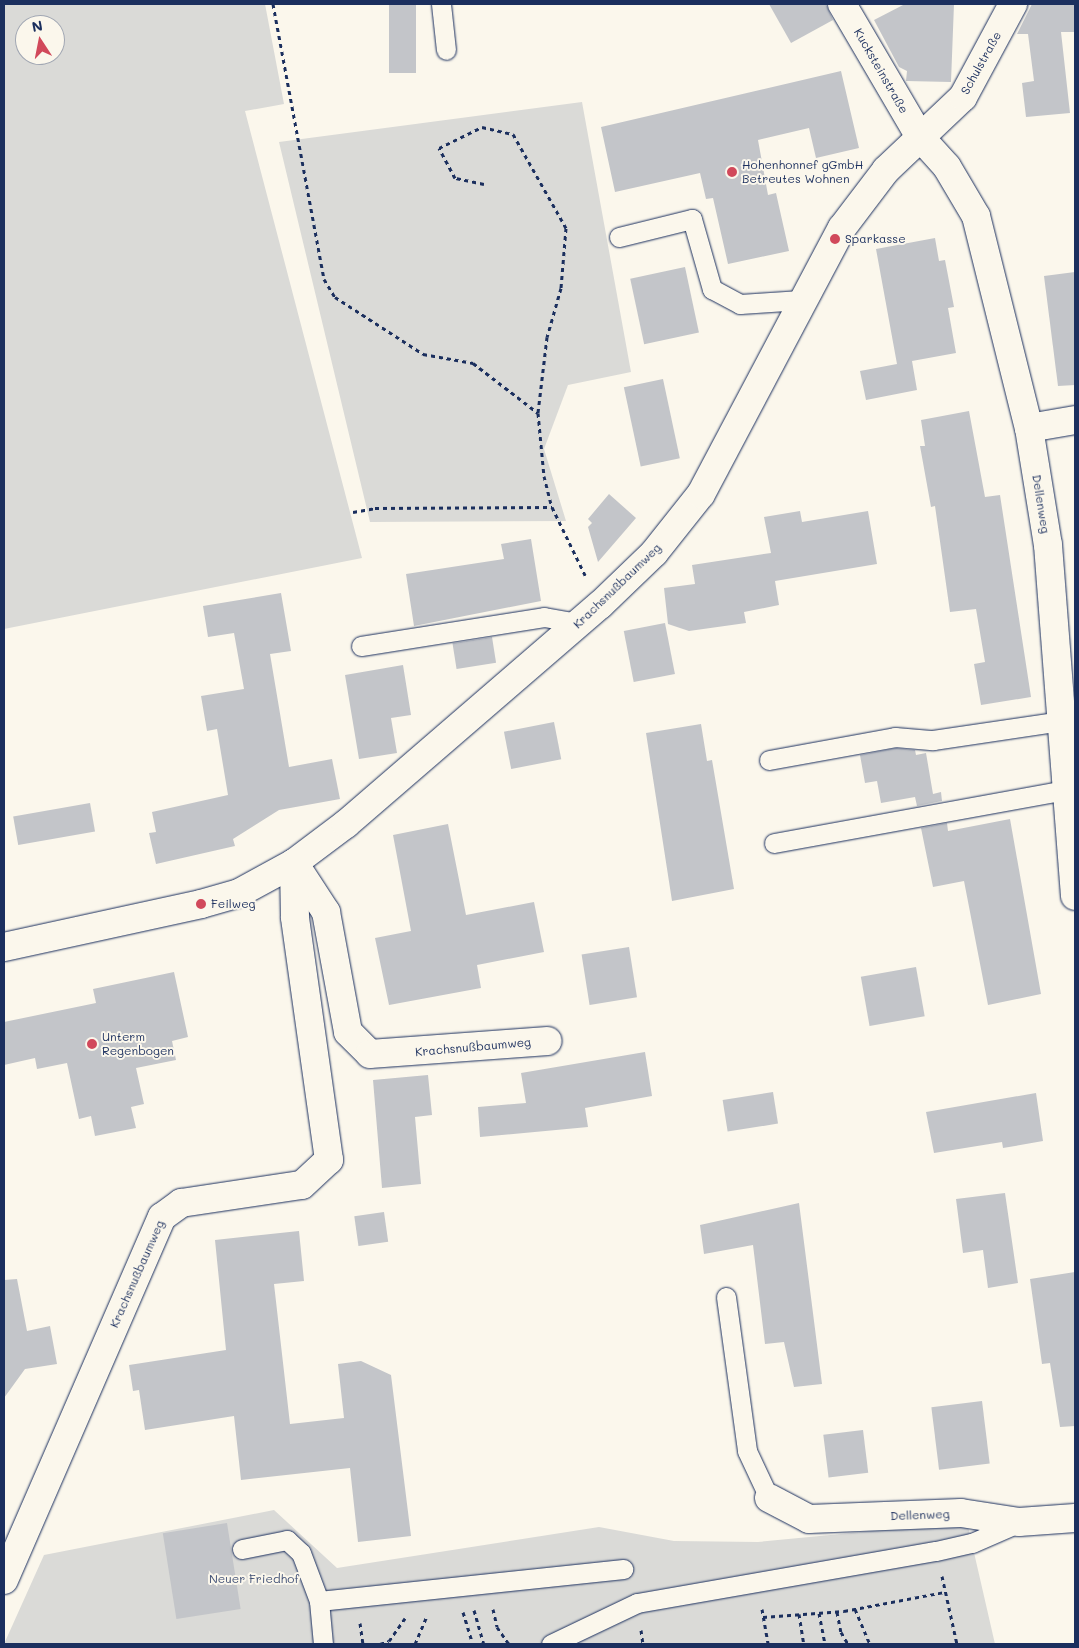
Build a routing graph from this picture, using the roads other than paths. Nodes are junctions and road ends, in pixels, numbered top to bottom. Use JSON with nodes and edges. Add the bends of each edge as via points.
{"nodes":[{"id":1,"x":440,"y":4,"type":"edge"},
{"id":2,"x":842,"y":4,"type":"edge"},
{"id":3,"x":1013,"y":4,"type":"edge"},
{"id":4,"x":446,"y":50,"type":"dead end"},
{"id":5,"x":920,"y":137,"type":"junction"},
{"id":6,"x":619,"y":237,"type":"dead end"},
{"id":7,"x":801,"y":300,"type":"junction"},
{"id":8,"x":1075,"y":420,"type":"edge"},
{"id":9,"x":1029,"y":428,"type":"junction"},
{"id":10,"x":590,"y":614,"type":"junction"},
{"id":11,"x":361,"y":646,"type":"dead end"},
{"id":12,"x":1061,"y":721,"type":"junction"},
{"id":13,"x":770,"y":760,"type":"dead end"},
{"id":14,"x":1066,"y":790,"type":"junction"},
{"id":15,"x":774,"y":843,"type":"dead end"},
{"id":16,"x":294,"y":863,"type":"junction"},
{"id":17,"x":1074,"y":865,"type":"edge"},
{"id":18,"x":1075,"y":896,"type":"edge"},
{"id":19,"x":4,"y":947,"type":"edge"},
{"id":20,"x":548,"y":1041,"type":"dead end"},
{"id":21,"x":726,"y":1297,"type":"dead end"},
{"id":22,"x":770,"y":1498,"type":"joint"},
{"id":23,"x":1075,"y":1518,"type":"edge"},
{"id":24,"x":1019,"y":1522,"type":"junction"},
{"id":25,"x":242,"y":1549,"type":"dead end"},
{"id":26,"x":623,"y":1569,"type":"dead end"},
{"id":27,"x":4,"y":1580,"type":"edge"},
{"id":28,"x":319,"y":1601,"type":"junction"},
{"id":29,"x":323,"y":1644,"type":"edge"},
{"id":30,"x":551,"y":1644,"type":"edge"}],
"edges":[{"from":1,"to":4,"type":"lane"},
{"from":2,"to":5,"type":"street","name":"Kucksteinstraße"},
{"from":3,"to":5,"type":"street","name":"Schulstraße","via":[[963,97]]},
{"from":5,"to":7,"type":"street","name":"Krachsnußbaumweg","via":[[886,170],[842,228]]},
{"from":5,"to":9,"type":"street","name":"Dellenweg","via":[[947,167],[976,216]]},
{"from":6,"to":7,"type":"lane","via":[[692,219],[712,288],[740,304]]},
{"from":7,"to":10,"type":"street","name":"Krachsnußbaumweg","via":[[782,346],[700,494],[654,553]]},
{"from":8,"to":9,"type":"street"},
{"from":9,"to":12,"type":"street","name":"Dellenweg","via":[[1048,545]]},
{"from":10,"to":11,"type":"lane","via":[[544,617]]},
{"from":10,"to":16,"type":"street","name":"Krachsnußbaumweg","via":[[346,824]]},
{"from":12,"to":13,"type":"lane","via":[[933,740],[894,737]]},
{"from":12,"to":14,"type":"street","name":"Dellenweg"},
{"from":14,"to":15,"type":"lane"},
{"from":14,"to":17,"type":"street","name":"Dellenweg"},
{"from":16,"to":19,"type":"street","via":[[239,893]]},
{"from":16,"to":20,"type":"street","name":"Krachsnußbaumweg","via":[[326,912],[348,1032],[370,1054]]},
{"from":16,"to":27,"type":"street","name":"Krachsnußbaumweg","via":[[295,917],[329,1160],[302,1185],[181,1203],[162,1216]]},
{"from":17,"to":18,"type":"street","name":"Dellenweg"},
{"from":21,"to":22,"type":"lane","via":[[747,1451]]},
{"from":22,"to":24,"type":"street","name":"Dellenweg","via":[[809,1520],[961,1513]]},
{"from":23,"to":24,"type":"street","name":"Dellenweg"},
{"from":24,"to":30,"type":"lane","via":[[972,1543],[936,1551],[637,1603]]},
{"from":25,"to":28,"type":"lane","via":[[286,1540],[301,1553]]},
{"from":26,"to":28,"type":"lane"},
{"from":28,"to":29,"type":"lane"}]}
